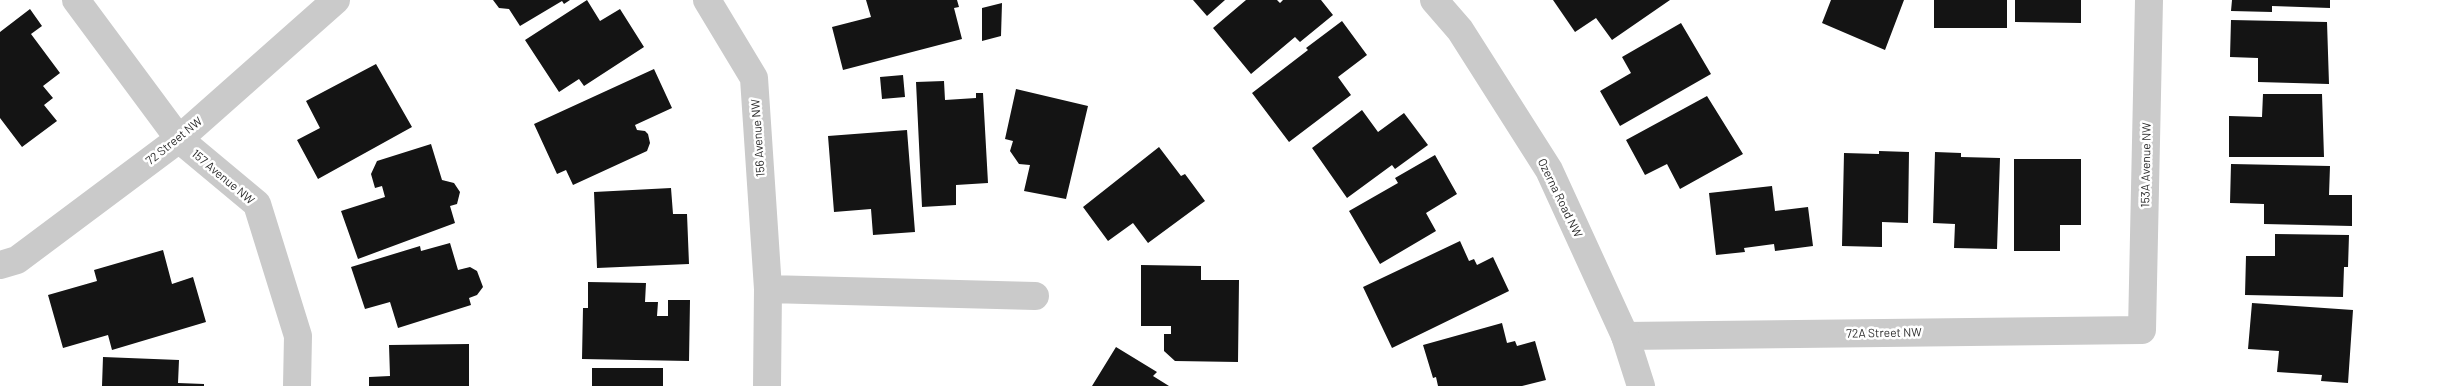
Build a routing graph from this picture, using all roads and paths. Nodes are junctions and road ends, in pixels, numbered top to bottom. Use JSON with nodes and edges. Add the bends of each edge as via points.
{"nodes":[{"id":1,"x":76,"y":0,"type":"edge"},
{"id":2,"x":336,"y":0,"type":"edge"},
{"id":3,"x":707,"y":0,"type":"edge"},
{"id":4,"x":1434,"y":0,"type":"edge"},
{"id":5,"x":2149,"y":0,"type":"edge"},
{"id":6,"x":179,"y":139,"type":"junction"},
{"id":7,"x":0,"y":265,"type":"edge"},
{"id":8,"x":768,"y":289,"type":"junction"},
{"id":9,"x":1035,"y":296,"type":"dead end"},
{"id":10,"x":2142,"y":330,"type":"joint"},
{"id":11,"x":1625,"y":336,"type":"junction"},
{"id":12,"x":297,"y":386,"type":"edge"},
{"id":13,"x":767,"y":386,"type":"edge"},
{"id":14,"x":1641,"y":386,"type":"edge"}],
"edges":[{"from":1,"to":6,"type":"street","name":"157 Avenue NW"},
{"from":2,"to":6,"type":"street","name":"72 Street NW"},
{"from":3,"to":8,"type":"street","name":"156 Avenue NW","via":[[754,78]]},
{"from":4,"to":11,"type":"street","name":"Ozerna Road NW","via":[[1460,30],[1549,170]]},
{"from":5,"to":10,"type":"street","name":"153A Avenue NW"},
{"from":6,"to":7,"type":"street","name":"72 Street NW","via":[[17,260]]},
{"from":6,"to":12,"type":"street","name":"157 Avenue NW","via":[[257,204],[298,336]]},
{"from":8,"to":9,"type":"street"},
{"from":8,"to":13,"type":"street","name":"156 Avenue NW"},
{"from":10,"to":11,"type":"street","name":"72A Street NW"},
{"from":11,"to":14,"type":"street","name":"Ozerna Road NW"}]}
